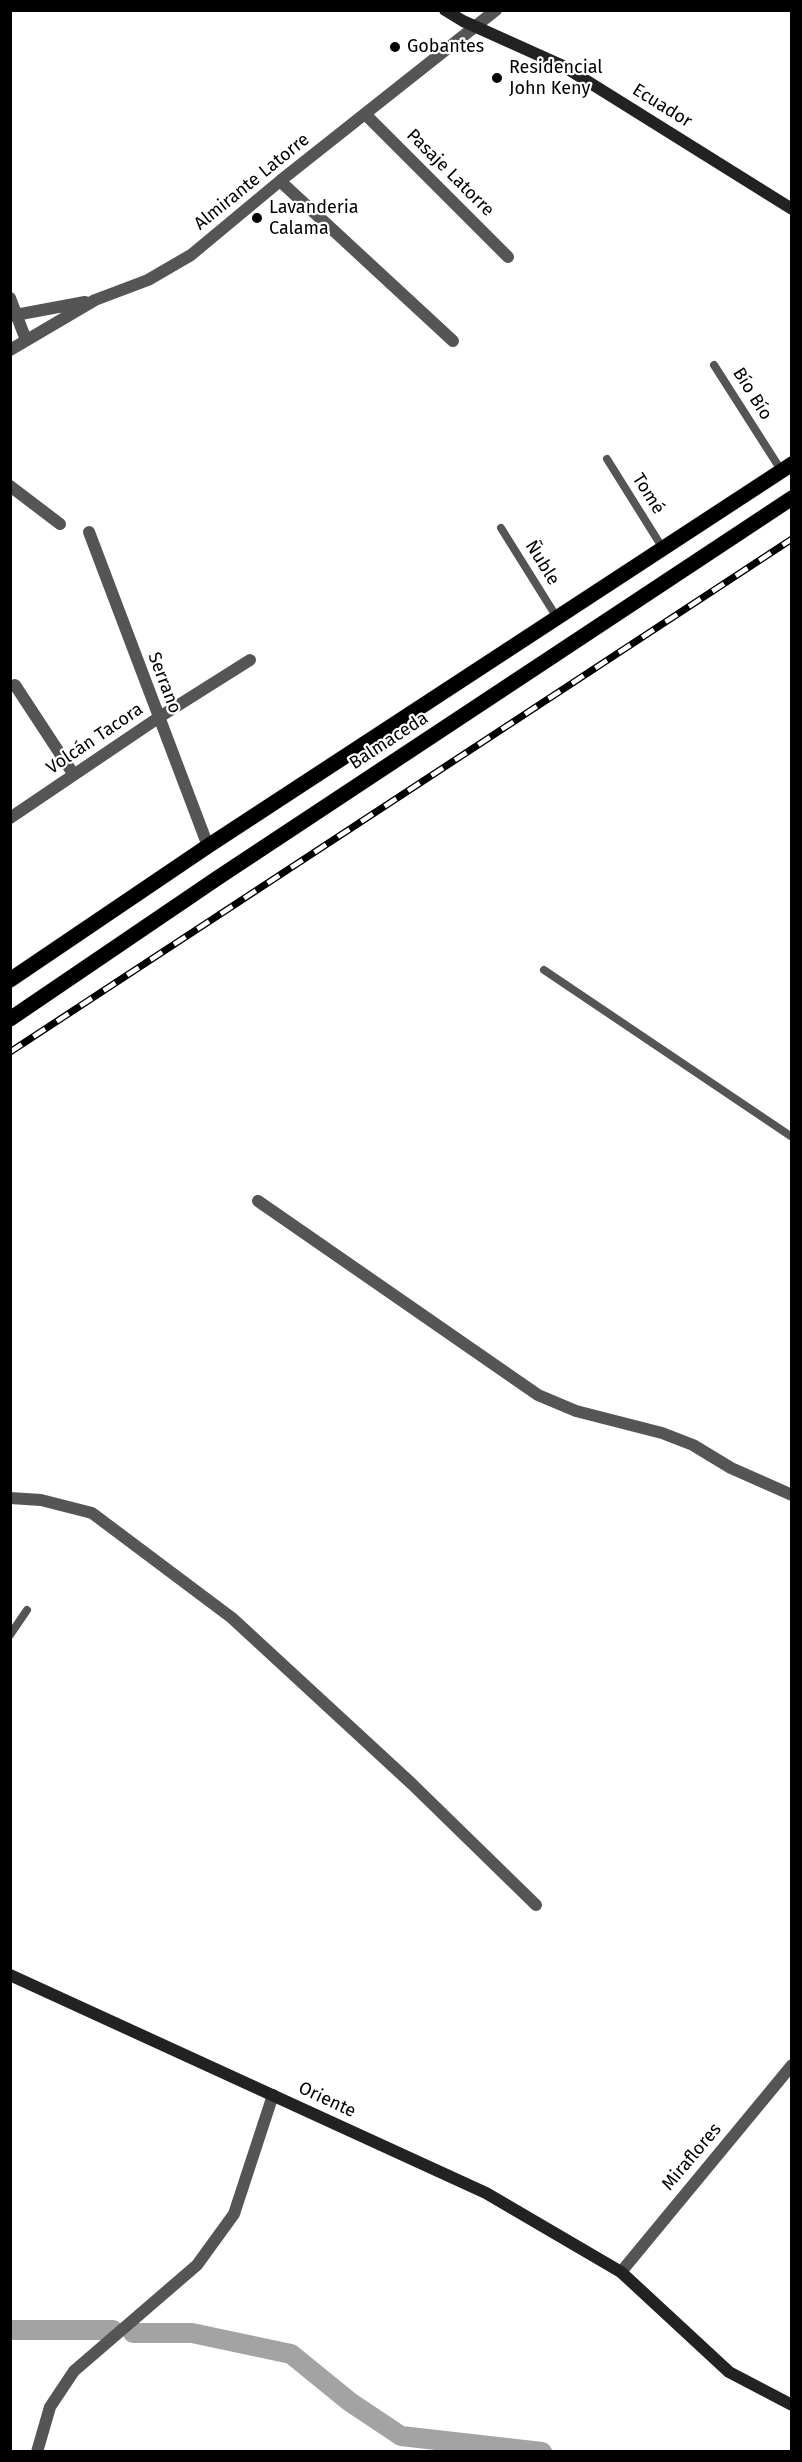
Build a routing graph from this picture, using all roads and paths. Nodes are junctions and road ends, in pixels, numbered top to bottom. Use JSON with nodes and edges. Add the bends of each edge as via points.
{"nodes":[{"id":1,"x":445,"y":10,"type":"edge"},
{"id":2,"x":496,"y":10,"type":"edge"},
{"id":3,"x":476,"y":26,"type":"junction"},
{"id":4,"x":366,"y":115,"type":"junction"},
{"id":5,"x":280,"y":181,"type":"junction"},
{"id":6,"x":792,"y":209,"type":"edge"},
{"id":7,"x":508,"y":257,"type":"dead end"},
{"id":8,"x":10,"y":298,"type":"edge"},
{"id":9,"x":95,"y":300,"type":"junction"},
{"id":10,"x":14,"y":316,"type":"edge"},
{"id":11,"x":26,"y":340,"type":"junction"},
{"id":12,"x":453,"y":341,"type":"dead end"},
{"id":13,"x":10,"y":350,"type":"edge"},
{"id":14,"x":714,"y":365,"type":"dead end"},
{"id":15,"x":607,"y":459,"type":"dead end"},
{"id":16,"x":786,"y":467,"type":"edge"},
{"id":17,"x":10,"y":486,"type":"edge"},
{"id":18,"x":792,"y":498,"type":"edge"},
{"id":19,"x":60,"y":524,"type":"dead end"},
{"id":20,"x":501,"y":528,"type":"dead end"},
{"id":21,"x":89,"y":532,"type":"dead end"},
{"id":22,"x":662,"y":547,"type":"junction"},
{"id":23,"x":556,"y":616,"type":"junction"},
{"id":24,"x":250,"y":660,"type":"dead end"},
{"id":25,"x":15,"y":685,"type":"dead end"},
{"id":26,"x":158,"y":718,"type":"junction"},
{"id":27,"x":74,"y":775,"type":"junction"},
{"id":28,"x":14,"y":812,"type":"edge"},
{"id":29,"x":208,"y":846,"type":"junction"},
{"id":30,"x":544,"y":970,"type":"dead end"},
{"id":31,"x":10,"y":980,"type":"edge"},
{"id":32,"x":10,"y":1019,"type":"edge"},
{"id":33,"x":792,"y":1137,"type":"edge"},
{"id":34,"x":258,"y":1201,"type":"dead end"},
{"id":35,"x":792,"y":1495,"type":"edge"},
{"id":36,"x":10,"y":1498,"type":"edge"},
{"id":37,"x":27,"y":1610,"type":"dead end"},
{"id":38,"x":10,"y":1635,"type":"edge"},
{"id":39,"x":536,"y":1905,"type":"dead end"},
{"id":40,"x":10,"y":1975,"type":"edge"},
{"id":41,"x":792,"y":2066,"type":"edge"},
{"id":42,"x":273,"y":2095,"type":"junction"},
{"id":43,"x":621,"y":2272,"type":"junction"},
{"id":44,"x":792,"y":2405,"type":"edge"},
{"id":45,"x":37,"y":2451,"type":"edge"}],
"edges":[{"from":1,"to":3,"type":"street","name":"Ecuador"},
{"from":2,"to":3,"type":"street","name":"Almirante Latorre"},
{"from":3,"to":4,"type":"street","name":"Almirante Latorre"},
{"from":3,"to":6,"type":"street","name":"Ecuador","via":[[563,66]]},
{"from":4,"to":5,"type":"street","name":"Almirante Latorre"},
{"from":4,"to":7,"type":"street","name":"Pasaje Latorre"},
{"from":5,"to":9,"type":"street","name":"Almirante Latorre","via":[[173,267]]},
{"from":5,"to":12,"type":"street"},
{"from":8,"to":10,"type":"street"},
{"from":9,"to":10,"type":"street"},
{"from":9,"to":11,"type":"street","name":"Almirante Latorre"},
{"from":10,"to":11,"type":"street"},
{"from":11,"to":13,"type":"street","name":"Almirante Latorre"},
{"from":14,"to":16,"type":"lane","name":"Bío Bío"},
{"from":15,"to":22,"type":"lane","name":"Tomé"},
{"from":16,"to":22,"type":"main road","name":"Balmaceda"},
{"from":17,"to":19,"type":"street"},
{"from":18,"to":32,"type":"main road","name":"Balmaceda"},
{"from":20,"to":23,"type":"lane","name":"Ñuble"},
{"from":21,"to":26,"type":"street","name":"Serrano"},
{"from":22,"to":23,"type":"main road","name":"Balmaceda"},
{"from":23,"to":29,"type":"main road","name":"Balmaceda"},
{"from":24,"to":26,"type":"street","name":"Volcán Tacora"},
{"from":25,"to":27,"type":"street"},
{"from":26,"to":27,"type":"street","name":"Volcán Tacora"},
{"from":26,"to":29,"type":"street","name":"Serrano"},
{"from":27,"to":28,"type":"street","name":"Volcán Tacora"},
{"from":29,"to":31,"type":"main road","name":"Balmaceda"},
{"from":30,"to":33,"type":"lane"},
{"from":34,"to":35,"type":"street","via":[[538,1395],[576,1411],[693,1445],[731,1468]]},
{"from":36,"to":39,"type":"street","via":[[41,1500],[92,1513],[232,1618]]},
{"from":37,"to":38,"type":"lane"},
{"from":40,"to":42,"type":"street","name":"Oriente"},
{"from":41,"to":43,"type":"street","name":"Miraflores"},
{"from":42,"to":43,"type":"street","name":"Oriente","via":[[486,2193]]},
{"from":42,"to":45,"type":"street","via":[[234,2214],[197,2265],[74,2371],[50,2407]]},
{"from":43,"to":44,"type":"street","name":"Oriente","via":[[729,2372]]}]}
